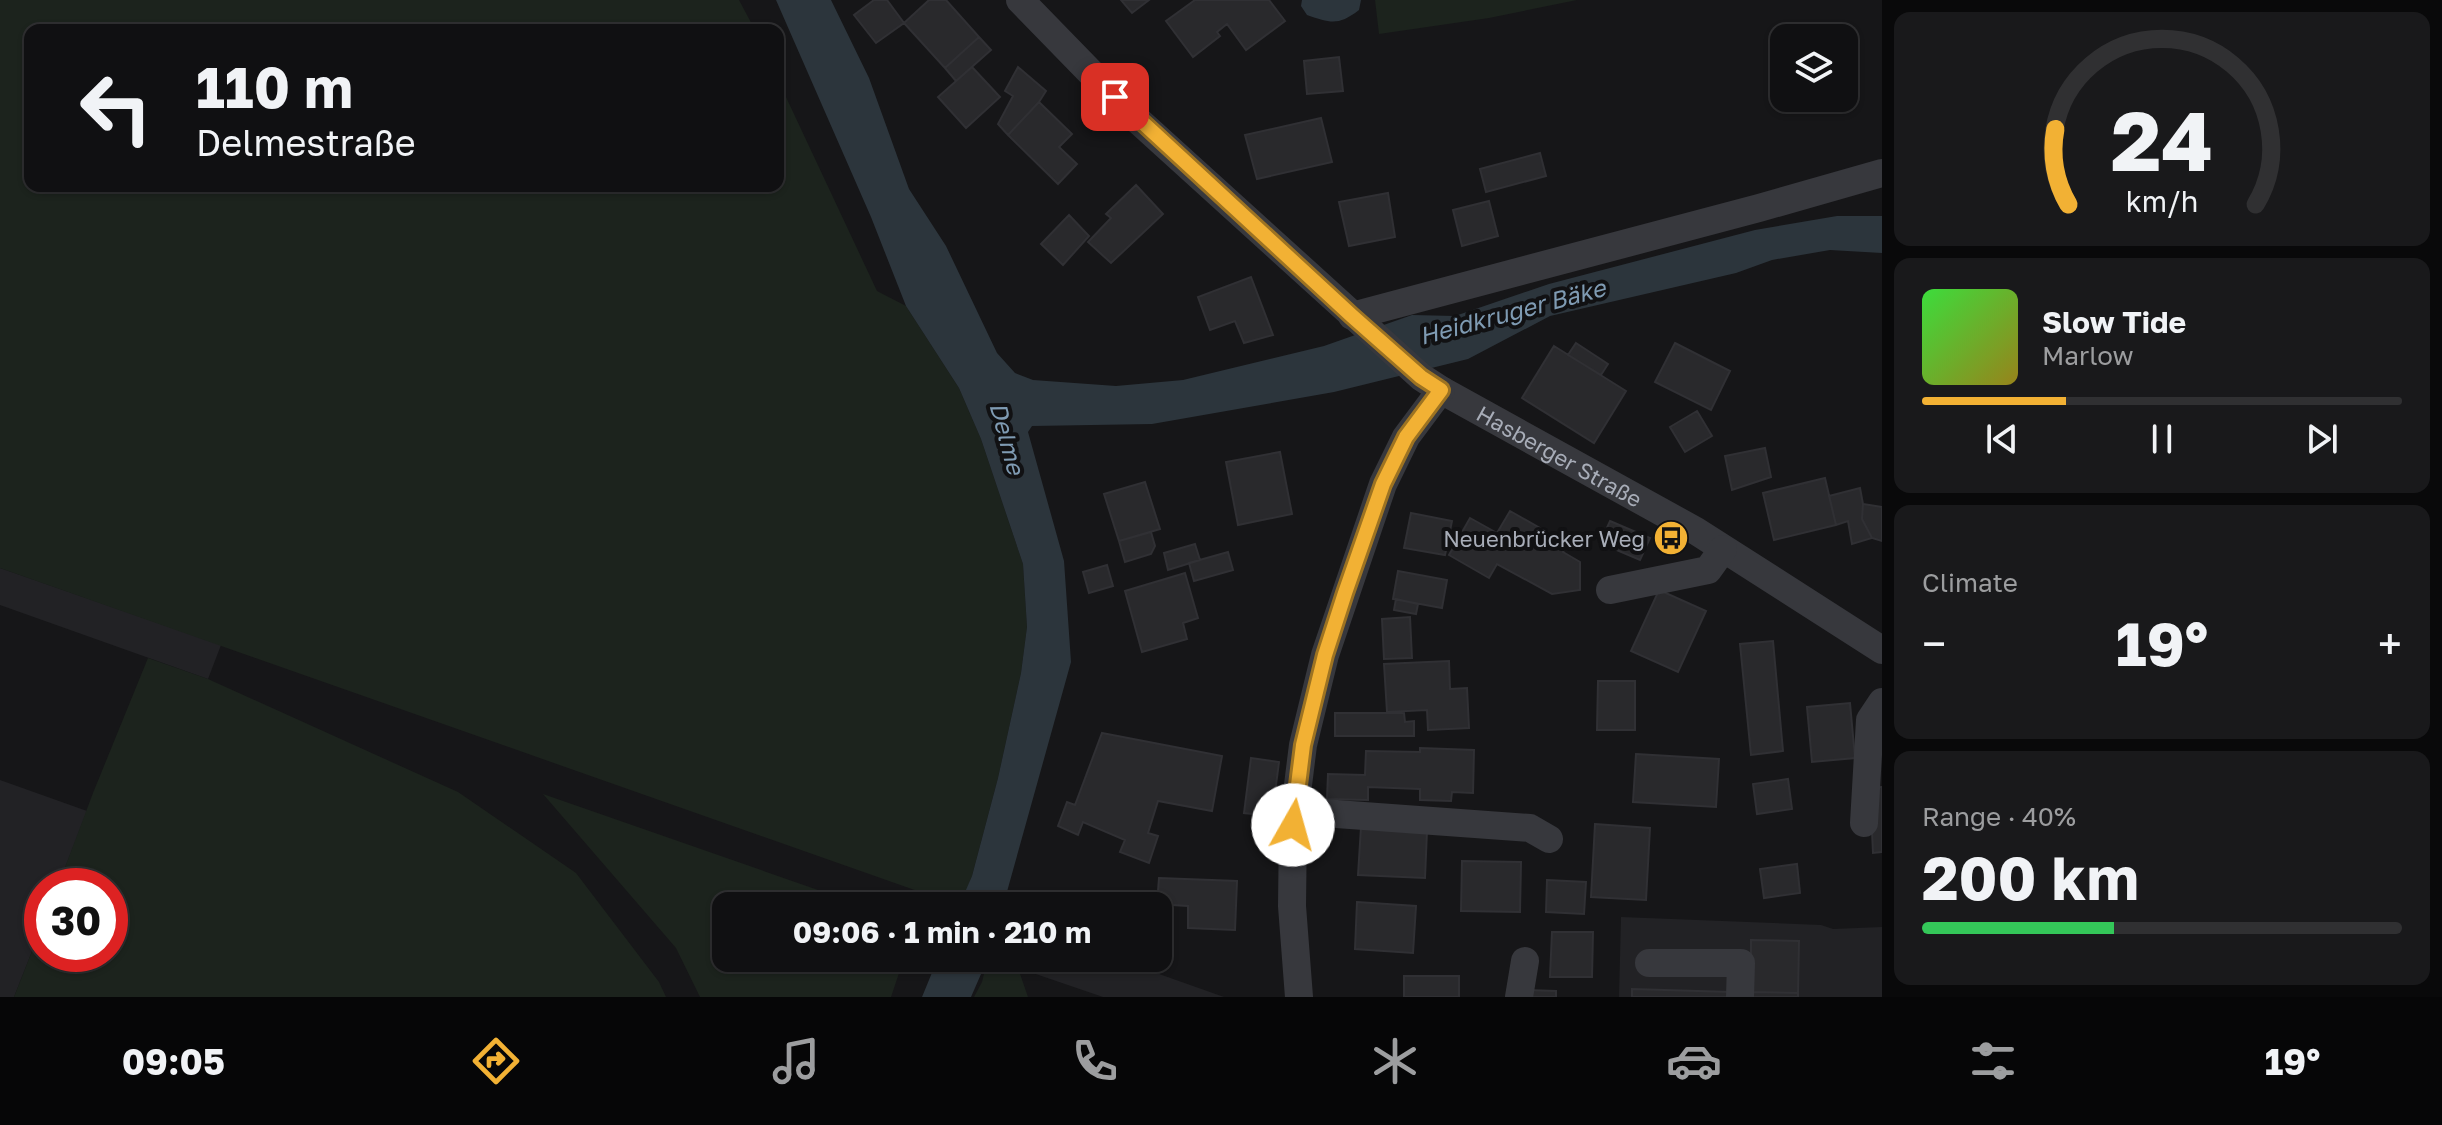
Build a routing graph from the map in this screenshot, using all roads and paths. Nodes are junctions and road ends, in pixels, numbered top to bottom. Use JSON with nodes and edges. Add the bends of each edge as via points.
{"nodes":[{"id":1,"x":1020,"y":0,"type":"edge"},
{"id":2,"x":1882,"y":173,"type":"edge"},
{"id":3,"x":1352,"y":316,"type":"junction"},
{"id":4,"x":1431,"y":384,"type":"junction"},
{"id":5,"x":1723,"y":549,"type":"junction"},
{"id":6,"x":1610,"y":590,"type":"dead end"},
{"id":7,"x":1882,"y":650,"type":"edge"},
{"id":8,"x":1882,"y":702,"type":"edge"},
{"id":9,"x":1295,"y":811,"type":"junction"},
{"id":10,"x":1864,"y":823,"type":"dead end"},
{"id":11,"x":1549,"y":839,"type":"dead end"},
{"id":12,"x":1525,"y":961,"type":"dead end"},
{"id":13,"x":1649,"y":963,"type":"dead end"},
{"id":14,"x":1299,"y":997,"type":"edge"},
{"id":15,"x":1519,"y":997,"type":"edge"},
{"id":16,"x":1740,"y":997,"type":"edge"}],
"edges":[{"from":1,"to":3,"type":"street","name":"Hasberger Straße","via":[[1131,114]]},
{"from":2,"to":3,"type":"street"},
{"from":3,"to":4,"type":"street","name":"Hasberger Straße"},
{"from":4,"to":5,"type":"street","name":"Hasberger Straße"},
{"from":4,"to":9,"type":"street","via":[[1383,484],[1325,655],[1303,745]]},
{"from":5,"to":6,"type":"street","via":[[1708,570]]},
{"from":5,"to":7,"type":"street","name":"Hasberger Straße"},
{"from":8,"to":10,"type":"street","via":[[1870,720]]},
{"from":9,"to":11,"type":"street","via":[[1530,828]]},
{"from":9,"to":14,"type":"street","via":[[1292,906]]},
{"from":12,"to":15,"type":"street"},
{"from":13,"to":16,"type":"street","via":[[1741,963]]}]}
